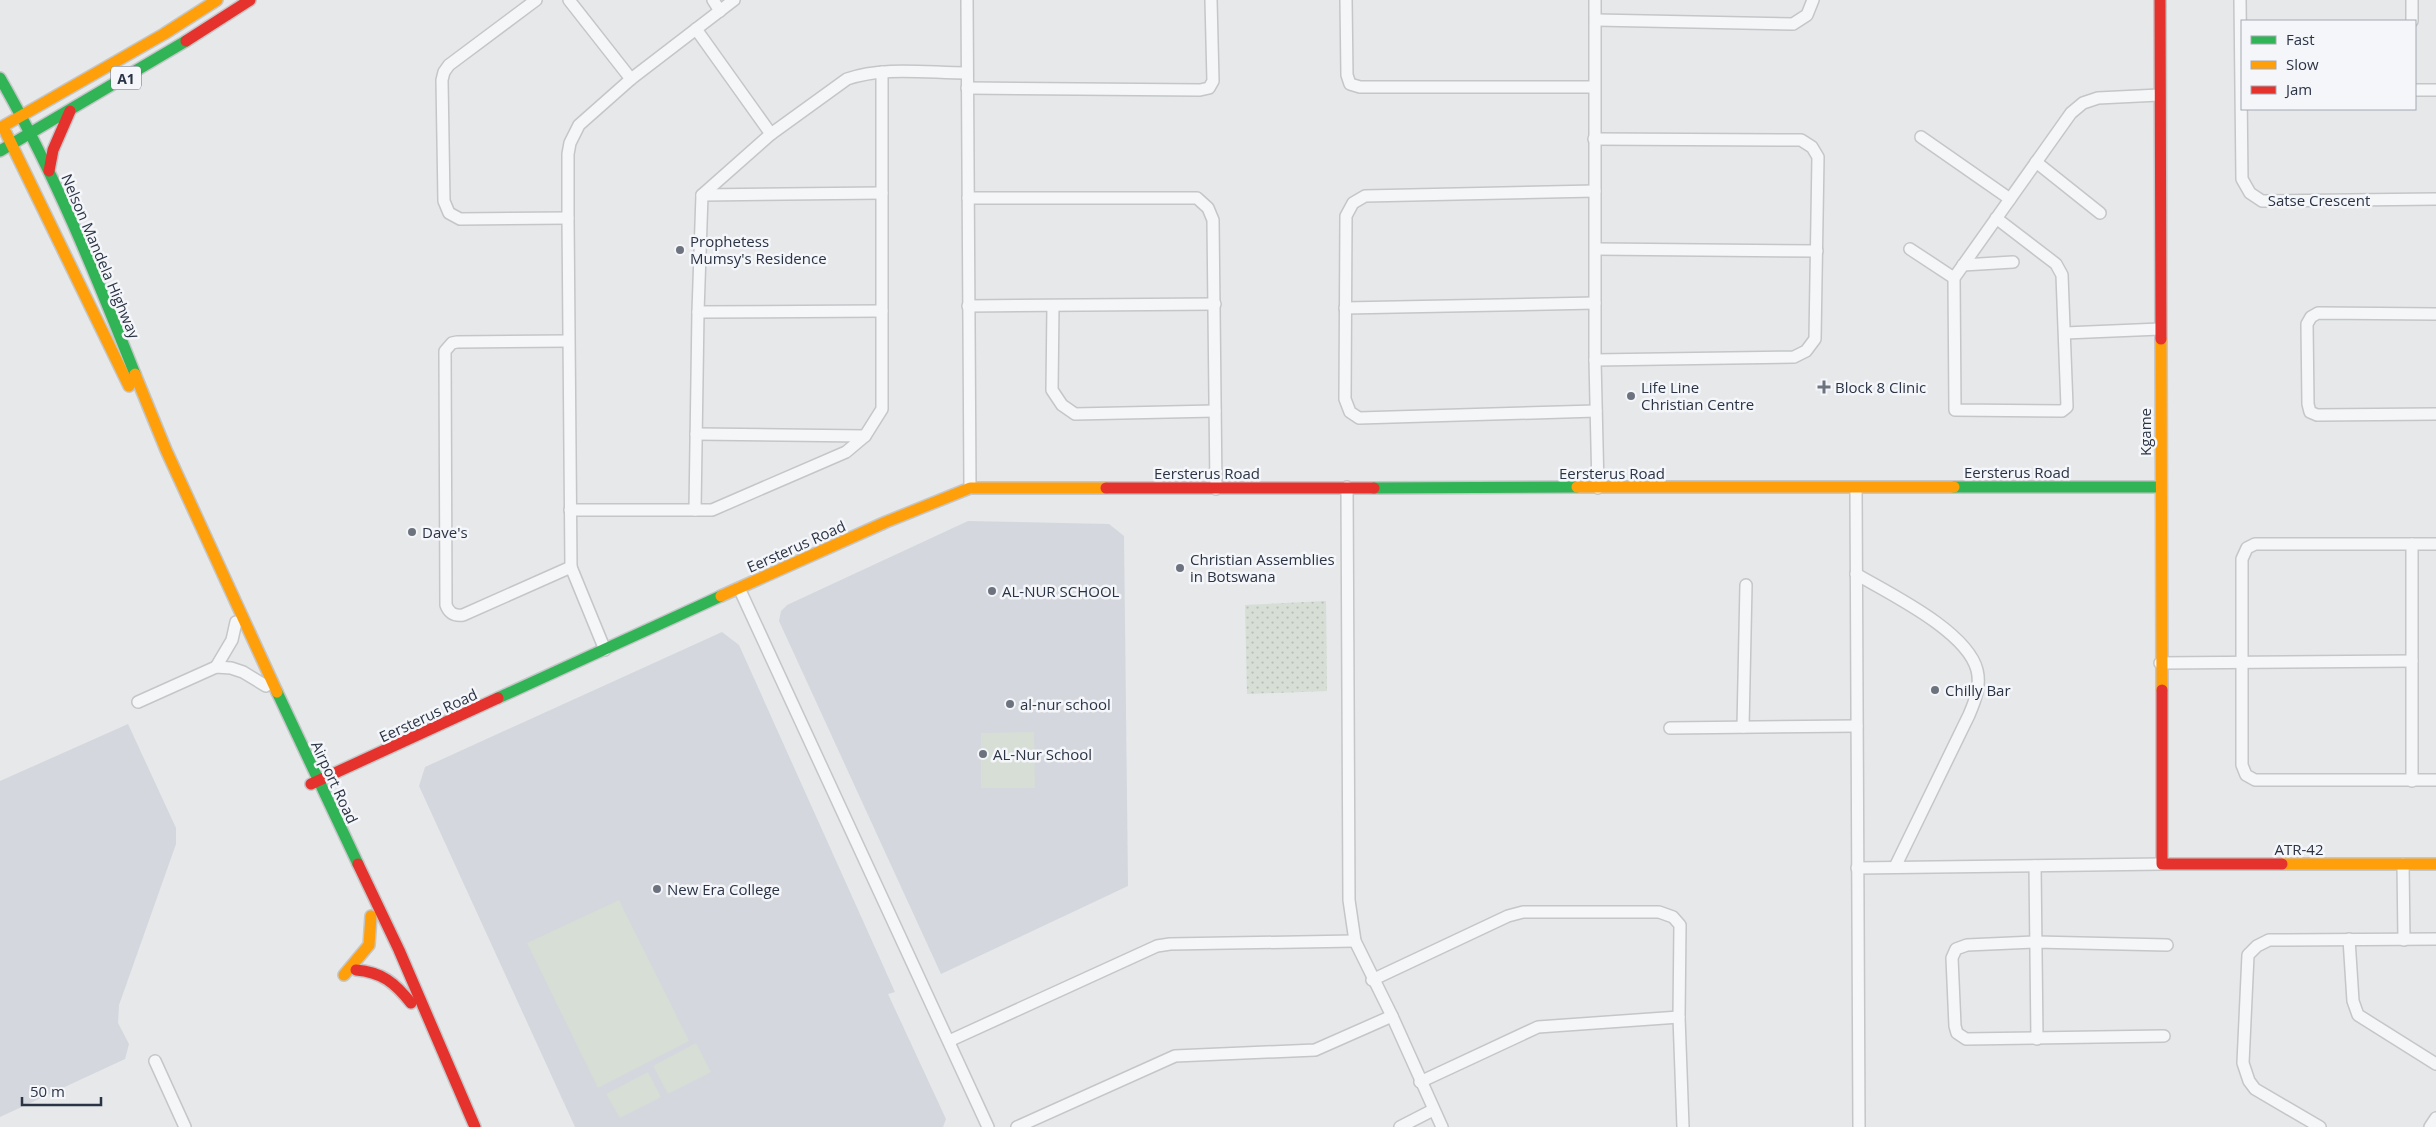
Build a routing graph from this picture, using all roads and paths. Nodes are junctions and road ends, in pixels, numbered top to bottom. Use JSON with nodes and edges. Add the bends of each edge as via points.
{"nodes":[{"id":1,"x":217,"y":0,"type":"edge"},
{"id":2,"x":250,"y":0,"type":"edge"},
{"id":3,"x":536,"y":0,"type":"edge"},
{"id":4,"x":569,"y":0,"type":"edge"},
{"id":5,"x":713,"y":0,"type":"edge"},
{"id":6,"x":734,"y":0,"type":"edge"},
{"id":7,"x":967,"y":0,"type":"edge"},
{"id":8,"x":1211,"y":0,"type":"edge"},
{"id":9,"x":1346,"y":0,"type":"edge"},
{"id":10,"x":1596,"y":0,"type":"edge"},
{"id":11,"x":1813,"y":0,"type":"edge"},
{"id":12,"x":2160,"y":0,"type":"edge"},
{"id":13,"x":2240,"y":0,"type":"edge"},
{"id":14,"x":2412,"y":0,"type":"edge"},
{"id":15,"x":720,"y":11,"type":"junction"},
{"id":16,"x":1596,"y":20,"type":"junction"},
{"id":17,"x":2412,"y":20,"type":"edge"},
{"id":18,"x":696,"y":29,"type":"junction"},
{"id":19,"x":2241,"y":46,"type":"edge"},
{"id":20,"x":882,"y":72,"type":"junction"},
{"id":21,"x":967,"y":73,"type":"junction"},
{"id":22,"x":0,"y":78,"type":"edge"},
{"id":23,"x":631,"y":79,"type":"junction"},
{"id":24,"x":1594,"y":87,"type":"junction"},
{"id":25,"x":967,"y":88,"type":"junction"},
{"id":26,"x":2416,"y":90,"type":"edge"},
{"id":27,"x":2436,"y":90,"type":"edge"},
{"id":28,"x":2160,"y":95,"type":"junction"},
{"id":29,"x":2242,"y":110,"type":"edge"},
{"id":30,"x":70,"y":111,"type":"junction"},
{"id":31,"x":22,"y":116,"type":"junction"},
{"id":32,"x":1,"y":125,"type":"edge"},
{"id":33,"x":31,"y":134,"type":"junction"},
{"id":34,"x":771,"y":134,"type":"junction"},
{"id":35,"x":1921,"y":138,"type":"dead end"},
{"id":36,"x":1594,"y":139,"type":"junction"},
{"id":37,"x":12,"y":144,"type":"junction"},
{"id":38,"x":0,"y":151,"type":"edge"},
{"id":39,"x":2036,"y":162,"type":"junction"},
{"id":40,"x":48,"y":172,"type":"junction"},
{"id":41,"x":1595,"y":191,"type":"junction"},
{"id":42,"x":882,"y":193,"type":"junction"},
{"id":43,"x":702,"y":195,"type":"junction"},
{"id":44,"x":968,"y":198,"type":"junction"},
{"id":45,"x":2010,"y":199,"type":"junction"},
{"id":46,"x":2436,"y":199,"type":"edge"},
{"id":47,"x":2100,"y":213,"type":"dead end"},
{"id":48,"x":568,"y":218,"type":"junction"},
{"id":49,"x":1996,"y":218,"type":"junction"},
{"id":50,"x":1596,"y":249,"type":"junction"},
{"id":51,"x":1910,"y":249,"type":"dead end"},
{"id":52,"x":1817,"y":251,"type":"junction"},
{"id":53,"x":2013,"y":262,"type":"dead end"},
{"id":54,"x":1963,"y":265,"type":"junction"},
{"id":55,"x":1954,"y":278,"type":"junction"},
{"id":56,"x":1595,"y":303,"type":"junction"},
{"id":57,"x":1215,"y":304,"type":"junction"},
{"id":58,"x":968,"y":306,"type":"junction"},
{"id":59,"x":1052,"y":306,"type":"junction"},
{"id":60,"x":1345,"y":308,"type":"junction"},
{"id":61,"x":698,"y":312,"type":"junction"},
{"id":62,"x":882,"y":312,"type":"junction"},
{"id":63,"x":2436,"y":314,"type":"edge"},
{"id":64,"x":2160,"y":329,"type":"junction"},
{"id":65,"x":2065,"y":333,"type":"junction"},
{"id":66,"x":568,"y":341,"type":"junction"},
{"id":67,"x":1595,"y":360,"type":"junction"},
{"id":68,"x":1215,"y":411,"type":"junction"},
{"id":69,"x":1596,"y":412,"type":"junction"},
{"id":70,"x":2436,"y":414,"type":"edge"},
{"id":71,"x":696,"y":434,"type":"junction"},
{"id":72,"x":865,"y":436,"type":"junction"},
{"id":73,"x":163,"y":451,"type":"junction"},
{"id":74,"x":1347,"y":487,"type":"junction"},
{"id":75,"x":2160,"y":487,"type":"junction"},
{"id":76,"x":970,"y":488,"type":"junction"},
{"id":77,"x":1598,"y":488,"type":"junction"},
{"id":78,"x":1856,"y":488,"type":"junction"},
{"id":79,"x":1216,"y":489,"type":"junction"},
{"id":80,"x":570,"y":510,"type":"junction"},
{"id":81,"x":695,"y":510,"type":"junction"},
{"id":82,"x":2412,"y":544,"type":"junction"},
{"id":83,"x":2436,"y":544,"type":"edge"},
{"id":84,"x":571,"y":567,"type":"junction"},
{"id":85,"x":1856,"y":574,"type":"junction"},
{"id":86,"x":1746,"y":585,"type":"dead end"},
{"id":87,"x":739,"y":588,"type":"junction"},
{"id":88,"x":236,"y":622,"type":"junction"},
{"id":89,"x":605,"y":650,"type":"junction"},
{"id":90,"x":2412,"y":661,"type":"junction"},
{"id":91,"x":2243,"y":662,"type":"junction"},
{"id":92,"x":2160,"y":663,"type":"junction"},
{"id":93,"x":216,"y":667,"type":"junction"},
{"id":94,"x":266,"y":686,"type":"junction"},
{"id":95,"x":138,"y":702,"type":"dead end"},
{"id":96,"x":1856,"y":726,"type":"junction"},
{"id":97,"x":1743,"y":727,"type":"junction"},
{"id":98,"x":1670,"y":728,"type":"dead end"},
{"id":99,"x":2436,"y":780,"type":"edge"},
{"id":100,"x":2412,"y":781,"type":"junction"},
{"id":101,"x":314,"y":783,"type":"junction"},
{"id":102,"x":2162,"y":864,"type":"junction"},
{"id":103,"x":2402,"y":864,"type":"junction"},
{"id":104,"x":2436,"y":864,"type":"edge"},
{"id":105,"x":2035,"y":866,"type":"junction"},
{"id":106,"x":1895,"y":867,"type":"junction"},
{"id":107,"x":1857,"y":868,"type":"junction"},
{"id":108,"x":372,"y":916,"type":"junction"},
{"id":109,"x":2349,"y":939,"type":"junction"},
{"id":110,"x":2436,"y":939,"type":"edge"},
{"id":111,"x":2404,"y":940,"type":"junction"},
{"id":112,"x":1355,"y":941,"type":"junction"},
{"id":113,"x":2036,"y":942,"type":"junction"},
{"id":114,"x":2167,"y":945,"type":"dead end"},
{"id":115,"x":356,"y":970,"type":"dead end"},
{"id":116,"x":344,"y":975,"type":"dead end"},
{"id":117,"x":1372,"y":980,"type":"junction"},
{"id":118,"x":411,"y":1003,"type":"junction"},
{"id":119,"x":1392,"y":1016,"type":"junction"},
{"id":120,"x":1679,"y":1018,"type":"junction"},
{"id":121,"x":2164,"y":1036,"type":"dead end"},
{"id":122,"x":2037,"y":1039,"type":"junction"},
{"id":123,"x":949,"y":1041,"type":"junction"},
{"id":124,"x":155,"y":1061,"type":"dead end"},
{"id":125,"x":2436,"y":1064,"type":"edge"},
{"id":126,"x":1420,"y":1082,"type":"junction"},
{"id":127,"x":1433,"y":1110,"type":"junction"},
{"id":128,"x":2436,"y":1118,"type":"edge"},
{"id":129,"x":185,"y":1127,"type":"edge"},
{"id":130,"x":474,"y":1127,"type":"edge"},
{"id":131,"x":988,"y":1127,"type":"edge"},
{"id":132,"x":1017,"y":1127,"type":"edge"},
{"id":133,"x":1400,"y":1127,"type":"edge"},
{"id":134,"x":1442,"y":1127,"type":"edge"},
{"id":135,"x":1683,"y":1127,"type":"edge"},
{"id":136,"x":1859,"y":1127,"type":"edge"},
{"id":137,"x":2320,"y":1127,"type":"edge"},
{"id":138,"x":2430,"y":1127,"type":"edge"}],
"edges":[{"from":1,"to":31,"type":"main road","number":"A1"},
{"from":2,"to":30,"type":"main road","number":"A1"},
{"from":3,"to":48,"type":"street","via":[[444,72],[444,201],[449,213],[460,219]]},
{"from":4,"to":23,"type":"street"},
{"from":5,"to":15,"type":"street"},
{"from":6,"to":15,"type":"street"},
{"from":7,"to":21,"type":"street"},
{"from":8,"to":25,"type":"street","via":[[1213,81],[1209,88]]},
{"from":9,"to":24,"type":"street","via":[[1347,75],[1350,84],[1360,87]]},
{"from":10,"to":16,"type":"street"},
{"from":11,"to":16,"type":"street","via":[[1806,16],[1794,24]]},
{"from":12,"to":28,"type":"main road","name":"Kgame"},
{"from":13,"to":19,"type":"street","name":"Satse Crescent"},
{"from":14,"to":17,"type":"street"},
{"from":15,"to":18,"type":"street"},
{"from":16,"to":24,"type":"street"},
{"from":18,"to":23,"type":"street"},
{"from":18,"to":34,"type":"street"},
{"from":20,"to":21,"type":"street"},
{"from":20,"to":34,"type":"street","via":[[846,79]]},
{"from":20,"to":42,"type":"street"},
{"from":21,"to":25,"type":"street"},
{"from":22,"to":31,"type":"main road","name":"Nelson Mandela Highway"},
{"from":23,"to":48,"type":"street","via":[[574,131],[568,154]]},
{"from":24,"to":36,"type":"street"},
{"from":25,"to":44,"type":"street"},
{"from":26,"to":27,"type":"street"},
{"from":28,"to":39,"type":"street","via":[[2098,98],[2083,103],[2071,113]]},
{"from":28,"to":64,"type":"main road","name":"Kgame"},
{"from":29,"to":46,"type":"street","name":"Satse Crescent","via":[[2242,180],[2250,194],[2262,201]]},
{"from":30,"to":33,"type":"main road","number":"A1"},
{"from":30,"to":40,"type":"main road","via":[[53,150]]},
{"from":31,"to":32,"type":"main road","number":"A1"},
{"from":31,"to":33,"type":"main road","name":"Nelson Mandela Highway"},
{"from":32,"to":37,"type":"main road","name":"Nelson Mandela Highway"},
{"from":33,"to":37,"type":"main road","number":"A1"},
{"from":33,"to":40,"type":"main road","name":"Nelson Mandela Highway"},
{"from":34,"to":43,"type":"street"},
{"from":35,"to":45,"type":"street"},
{"from":36,"to":41,"type":"street"},
{"from":36,"to":52,"type":"street","via":[[1801,140],[1812,147],[1818,157]]},
{"from":37,"to":38,"type":"main road","number":"A1"},
{"from":37,"to":73,"type":"main road","name":"Nelson Mandela Highway"},
{"from":39,"to":45,"type":"street"},
{"from":39,"to":47,"type":"street"},
{"from":40,"to":73,"type":"main road","name":"Nelson Mandela Highway","via":[[99,284]]},
{"from":41,"to":50,"type":"street"},
{"from":41,"to":60,"type":"street","via":[[1365,196],[1352,203],[1346,216]]},
{"from":42,"to":43,"type":"street"},
{"from":42,"to":62,"type":"street"},
{"from":43,"to":61,"type":"street"},
{"from":44,"to":57,"type":"street","via":[[1197,198],[1208,208],[1213,220]]},
{"from":44,"to":58,"type":"street"},
{"from":45,"to":49,"type":"street"},
{"from":48,"to":66,"type":"street"},
{"from":49,"to":54,"type":"street"},
{"from":49,"to":65,"type":"street","via":[[2056,264],[2064,287]]},
{"from":50,"to":52,"type":"street"},
{"from":50,"to":56,"type":"street"},
{"from":51,"to":55,"type":"street"},
{"from":52,"to":67,"type":"street","via":[[1815,339],[1806,351],[1794,356]]},
{"from":53,"to":54,"type":"street"},
{"from":54,"to":55,"type":"street"},
{"from":55,"to":65,"type":"street","via":[[1955,410],[2065,410]]},
{"from":56,"to":60,"type":"street"},
{"from":56,"to":67,"type":"street"},
{"from":57,"to":59,"type":"street"},
{"from":57,"to":68,"type":"street"},
{"from":58,"to":59,"type":"street"},
{"from":58,"to":76,"type":"street"},
{"from":59,"to":68,"type":"street","via":[[1052,390],[1062,405],[1075,414]]},
{"from":60,"to":69,"type":"street","via":[[1345,399],[1350,412],[1359,418]]},
{"from":61,"to":62,"type":"street"},
{"from":61,"to":71,"type":"street"},
{"from":62,"to":72,"type":"street","via":[[882,410]]},
{"from":63,"to":70,"type":"street","via":[[2318,314],[2307,324],[2310,412],[2317,415]]},
{"from":64,"to":65,"type":"street"},
{"from":64,"to":75,"type":"main road","name":"Kgame"},
{"from":66,"to":80,"type":"street"},
{"from":66,"to":84,"type":"street","via":[[457,342],[445,351],[446,605],[452,614],[463,615]]},
{"from":67,"to":69,"type":"street"},
{"from":68,"to":79,"type":"street"},
{"from":69,"to":77,"type":"street"},
{"from":71,"to":72,"type":"street"},
{"from":71,"to":81,"type":"street"},
{"from":72,"to":81,"type":"street","via":[[846,452],[726,506]]},
{"from":73,"to":88,"type":"main road"},
{"from":73,"to":101,"type":"main road","name":"Airport Road"},
{"from":74,"to":77,"type":"main road","name":"Eersterus Road"},
{"from":74,"to":79,"type":"main road","name":"Eersterus Road"},
{"from":74,"to":112,"type":"street","via":[[1349,900]]},
{"from":75,"to":78,"type":"main road","name":"Eersterus Road"},
{"from":75,"to":92,"type":"main road","name":"Kgame"},
{"from":76,"to":79,"type":"main road","name":"Eersterus Road"},
{"from":76,"to":87,"type":"main road","name":"Eersterus Road"},
{"from":77,"to":78,"type":"main road","name":"Eersterus Road"},
{"from":78,"to":85,"type":"street"},
{"from":80,"to":81,"type":"street"},
{"from":80,"to":84,"type":"street"},
{"from":82,"to":83,"type":"street"},
{"from":82,"to":90,"type":"street"},
{"from":82,"to":91,"type":"street","via":[[2255,544],[2247,548],[2242,559]]},
{"from":84,"to":89,"type":"street"},
{"from":85,"to":96,"type":"street"},
{"from":85,"to":106,"type":"street","via":[[1932,619],[1969,651],[1978,671],[1978,692],[1970,715]]},
{"from":86,"to":97,"type":"street"},
{"from":87,"to":89,"type":"main road","name":"Eersterus Road"},
{"from":87,"to":123,"type":"street"},
{"from":88,"to":93,"type":"street","via":[[232,640]]},
{"from":88,"to":94,"type":"main road"},
{"from":89,"to":101,"type":"main road","name":"Eersterus Road"},
{"from":90,"to":91,"type":"street"},
{"from":90,"to":100,"type":"street"},
{"from":91,"to":92,"type":"street"},
{"from":91,"to":100,"type":"street","via":[[2242,765],[2246,775],[2255,780]]},
{"from":92,"to":102,"type":"main road","name":"Kgame"},
{"from":93,"to":94,"type":"street","via":[[243,672]]},
{"from":93,"to":95,"type":"street"},
{"from":94,"to":101,"type":"main road"},
{"from":96,"to":97,"type":"street"},
{"from":96,"to":107,"type":"street"},
{"from":97,"to":98,"type":"street"},
{"from":99,"to":100,"type":"street"},
{"from":101,"to":108,"type":"main road"},
{"from":101,"to":130,"type":"main road","name":"Airport Road","via":[[400,950]]},
{"from":102,"to":103,"type":"main road","name":"ATR-42"},
{"from":102,"to":105,"type":"street"},
{"from":103,"to":104,"type":"main road","name":"ATR-42"},
{"from":103,"to":111,"type":"street"},
{"from":105,"to":106,"type":"street"},
{"from":105,"to":113,"type":"street"},
{"from":106,"to":107,"type":"street"},
{"from":107,"to":136,"type":"street"},
{"from":108,"to":116,"type":"main road","via":[[369,945]]},
{"from":108,"to":118,"type":"main road"},
{"from":109,"to":111,"type":"street"},
{"from":109,"to":125,"type":"street","via":[[2353,1001],[2358,1015]]},
{"from":109,"to":137,"type":"street","via":[[2269,940],[2248,955],[2245,1073],[2255,1088]]},
{"from":110,"to":111,"type":"street"},
{"from":112,"to":117,"type":"street"},
{"from":112,"to":123,"type":"street","via":[[1157,946]]},
{"from":113,"to":114,"type":"street"},
{"from":113,"to":122,"type":"street"},
{"from":113,"to":122,"type":"street","via":[[1967,945],[1956,949],[1952,958],[1955,1026],[1958,1032],[1966,1039]]},
{"from":115,"to":118,"type":"main road","via":[[388,977]]},
{"from":117,"to":119,"type":"street"},
{"from":117,"to":120,"type":"street","via":[[1508,916],[1536,911],[1659,912],[1673,916],[1680,925]]},
{"from":118,"to":130,"type":"main road","via":[[447,1082]]},
{"from":119,"to":126,"type":"street"},
{"from":119,"to":132,"type":"street","via":[[1315,1050],[1175,1056]]},
{"from":120,"to":126,"type":"street","via":[[1538,1027]]},
{"from":120,"to":135,"type":"street"},
{"from":121,"to":122,"type":"street"},
{"from":123,"to":131,"type":"street"},
{"from":124,"to":129,"type":"street"},
{"from":126,"to":127,"type":"street"},
{"from":127,"to":133,"type":"street"},
{"from":127,"to":134,"type":"street"},
{"from":128,"to":138,"type":"street"}]}
